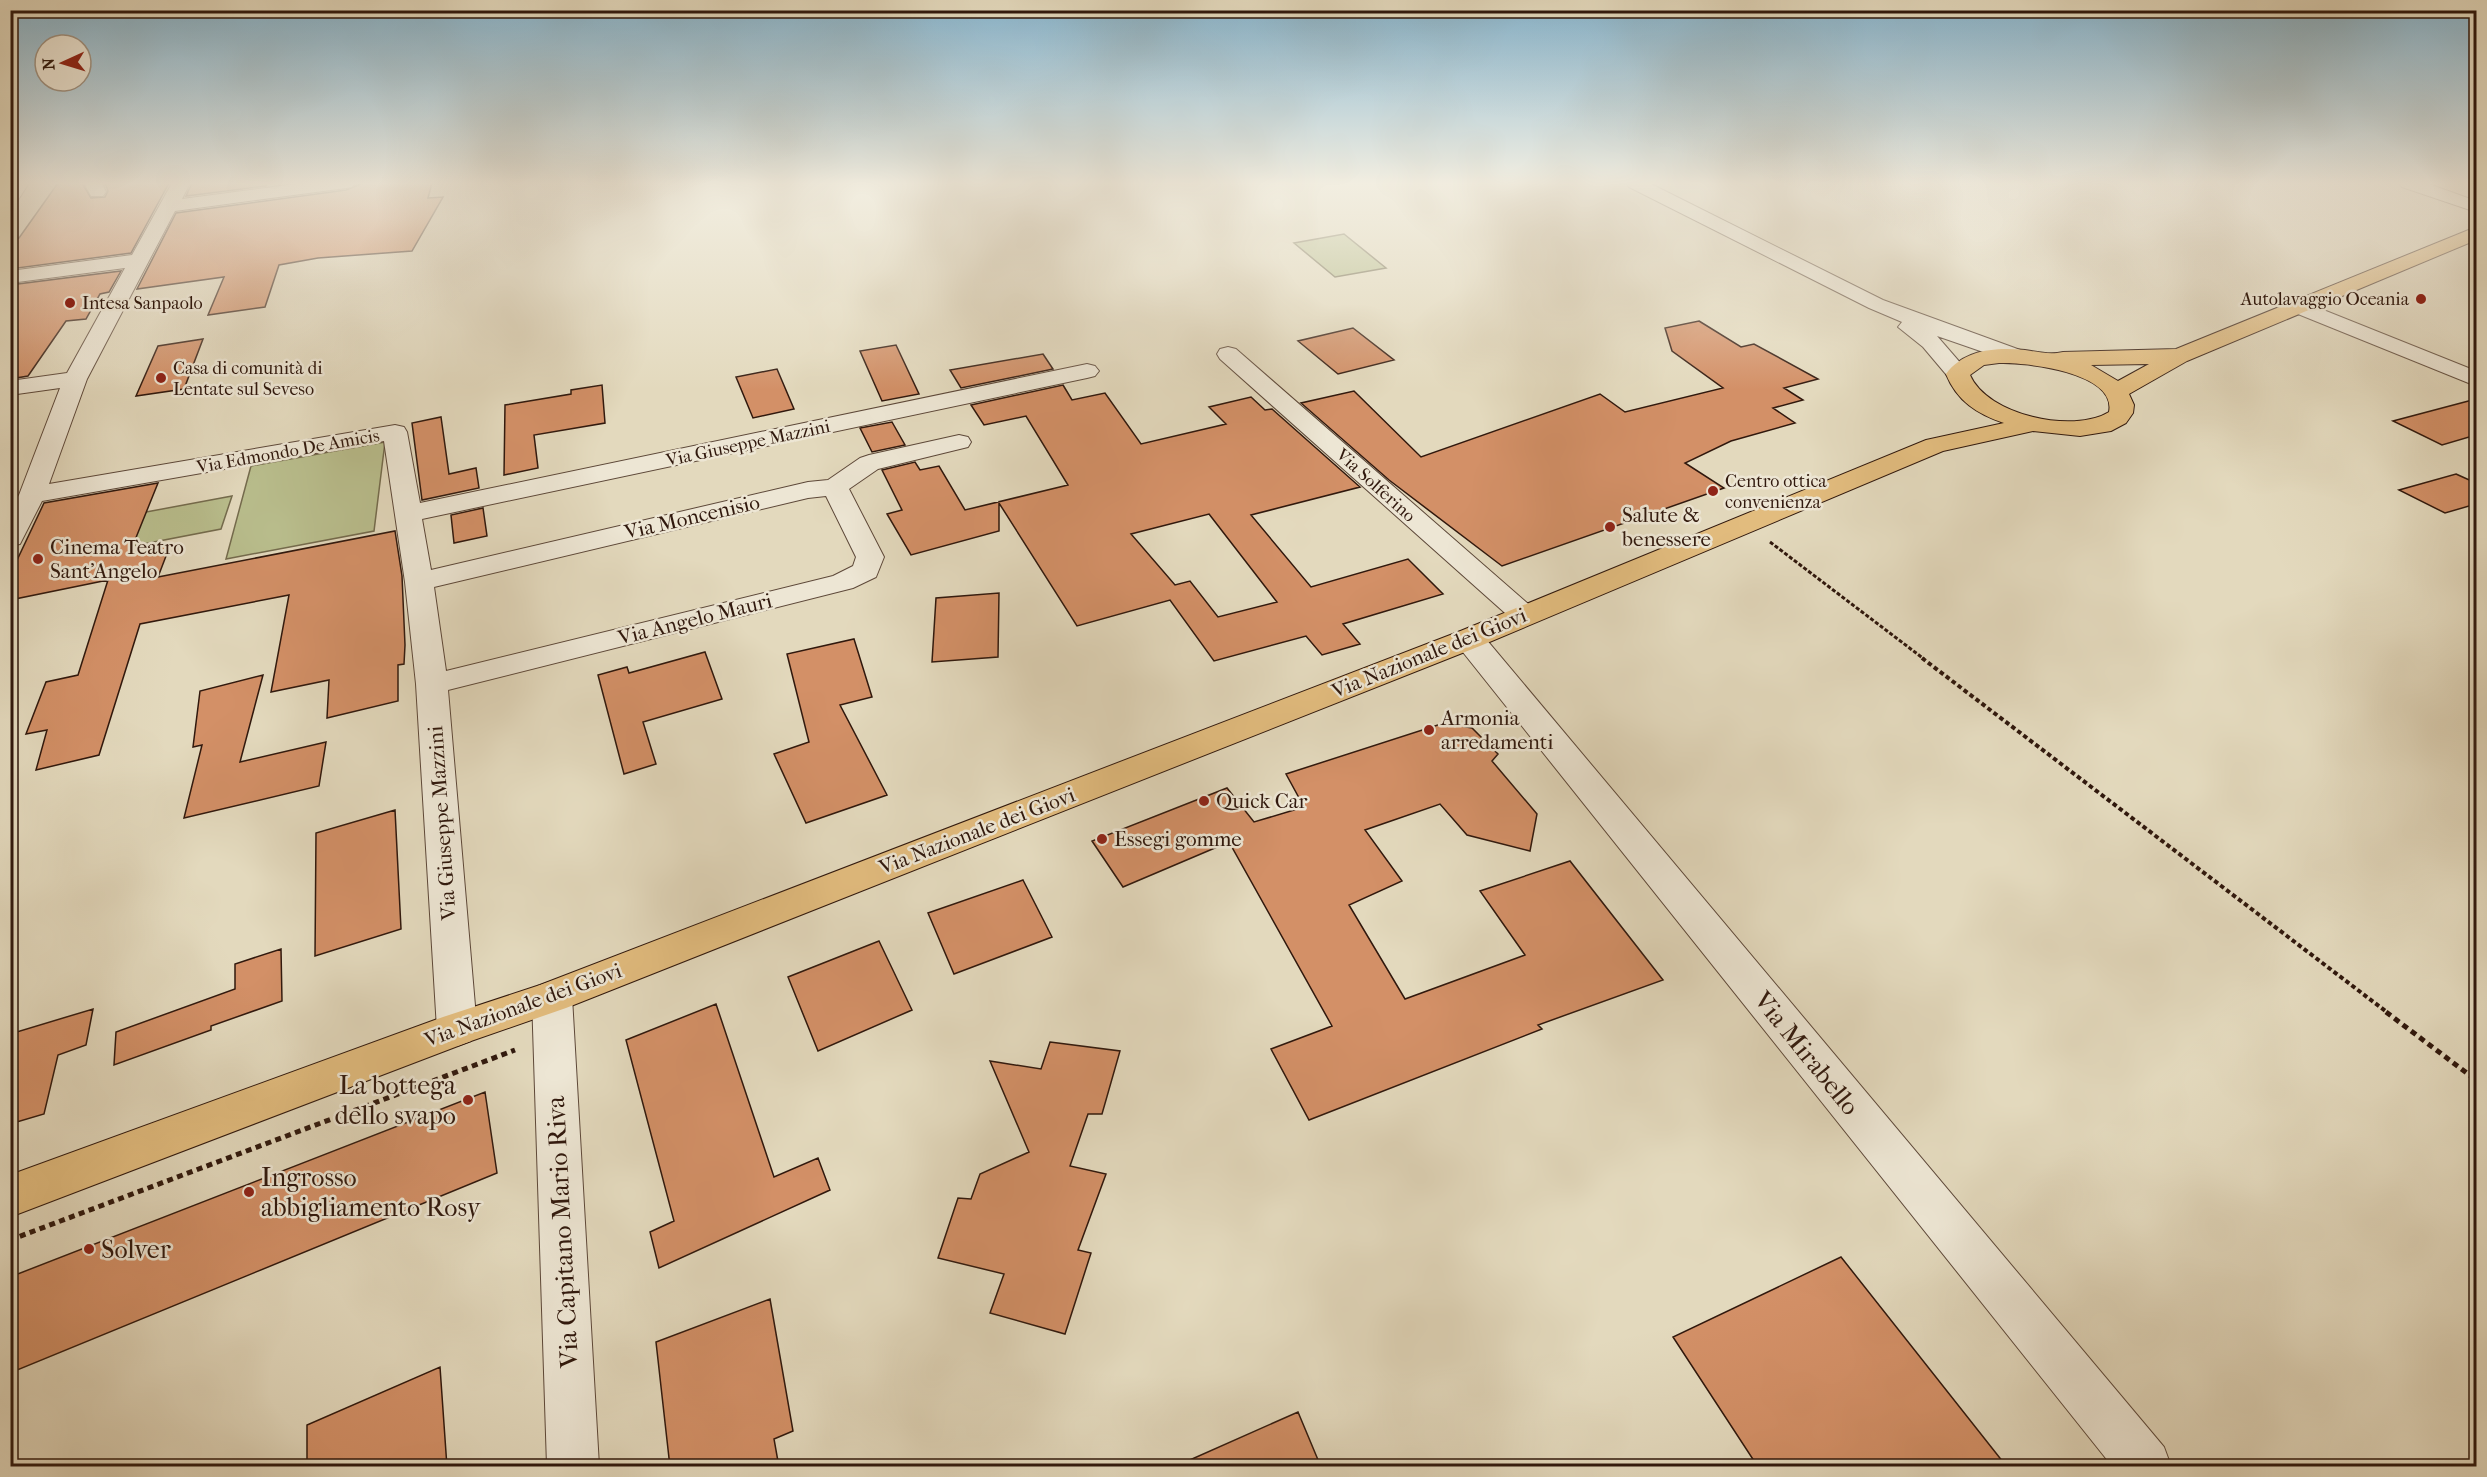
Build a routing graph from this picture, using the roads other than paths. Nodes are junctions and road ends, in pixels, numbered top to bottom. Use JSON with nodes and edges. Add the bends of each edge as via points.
{"nodes":[{"id":1,"x":143,"y":252,"type":"edge"},
{"id":2,"x":1772,"y":252,"type":"edge"},
{"id":3,"x":2431,"y":252,"type":"edge"},
{"id":4,"x":138,"y":260,"type":"junction"},
{"id":5,"x":10,"y":277,"type":"edge"},
{"id":6,"x":1876,"y":304,"type":"junction"},
{"id":7,"x":2301,"y":307,"type":"junction"},
{"id":8,"x":1228,"y":354,"type":"dead end"},
{"id":9,"x":2015,"y":356,"type":"junction"},
{"id":10,"x":2179,"y":356,"type":"junction"},
{"id":11,"x":2043,"y":360,"type":"junction"},
{"id":12,"x":1087,"y":371,"type":"dead end"},
{"id":13,"x":75,"y":379,"type":"junction"},
{"id":14,"x":2476,"y":379,"type":"edge"},
{"id":15,"x":10,"y":388,"type":"edge"},
{"id":16,"x":2115,"y":392,"type":"junction"},
{"id":17,"x":1956,"y":398,"type":"junction"},
{"id":18,"x":2032,"y":424,"type":"junction"},
{"id":19,"x":959,"y":442,"type":"dead end"},
{"id":20,"x":1935,"y":445,"type":"junction"},
{"id":21,"x":834,"y":487,"type":"junction"},
{"id":22,"x":32,"y":495,"type":"junction"},
{"id":23,"x":408,"y":514,"type":"junction"},
{"id":24,"x":10,"y":538,"type":"edge"},
{"id":25,"x":419,"y":582,"type":"junction"},
{"id":26,"x":1524,"y":615,"type":"junction"},
{"id":27,"x":1468,"y":639,"type":"junction"},
{"id":28,"x":432,"y":684,"type":"junction"},
{"id":29,"x":552,"y":998,"type":"junction"},
{"id":30,"x":457,"y":1029,"type":"junction"},
{"id":31,"x":10,"y":1196,"type":"edge"},
{"id":32,"x":573,"y":1467,"type":"edge"},
{"id":33,"x":2145,"y":1467,"type":"edge"}],
"edges":[{"from":1,"to":4,"type":"street"},
{"from":2,"to":6,"type":"street"},
{"from":3,"to":7,"type":"main road"},
{"from":4,"to":5,"type":"street"},
{"from":4,"to":13,"type":"street"},
{"from":6,"to":9,"type":"street"},
{"from":6,"to":17,"type":"street","via":[[1931,342]]},
{"from":7,"to":10,"type":"main road"},
{"from":7,"to":14,"type":"street"},
{"from":8,"to":26,"type":"street","name":"Via Solferino"},
{"from":9,"to":11,"type":"main road"},
{"from":9,"to":17,"type":"main road","via":[[1977,359],[1965,365]]},
{"from":10,"to":11,"type":"main road"},
{"from":10,"to":16,"type":"main road"},
{"from":11,"to":16,"type":"main road","via":[[2089,374]]},
{"from":12,"to":23,"type":"street","name":"Via Giuseppe Mazzini"},
{"from":13,"to":15,"type":"street"},
{"from":13,"to":22,"type":"street"},
{"from":16,"to":18,"type":"main road","via":[[2122,410],[2106,424],[2071,428]]},
{"from":17,"to":18,"type":"main road"},
{"from":17,"to":20,"type":"main road"},
{"from":18,"to":20,"type":"main road","name":"Via Nazionale dei Giovi"},
{"from":19,"to":21,"type":"street","name":"Via Moncenisio","via":[[869,463]]},
{"from":20,"to":26,"type":"main road","name":"Via Nazionale dei Giovi"},
{"from":21,"to":25,"type":"street","name":"Via Moncenisio"},
{"from":21,"to":28,"type":"street","name":"Via Angelo Mauri","via":[[870,557],[866,571],[843,582]]},
{"from":22,"to":23,"type":"street","name":"Via Edmondo De Amicis","via":[[395,432]]},
{"from":22,"to":24,"type":"street"},
{"from":23,"to":25,"type":"street","name":"Via Edmondo De Amicis"},
{"from":25,"to":28,"type":"street","name":"Via Giuseppe Mazzini"},
{"from":26,"to":27,"type":"main road","name":"Via Nazionale dei Giovi"},
{"from":27,"to":29,"type":"main road","name":"Via Nazionale dei Giovi"},
{"from":27,"to":33,"type":"street","name":"Via Mirabello"},
{"from":28,"to":30,"type":"street","name":"Via Giuseppe Mazzini"},
{"from":29,"to":30,"type":"main road","name":"Via Nazionale dei Giovi"},
{"from":29,"to":32,"type":"street","name":"Via Capitano Mario Riva"},
{"from":30,"to":31,"type":"main road","name":"Via Nazionale dei Giovi"}]}
